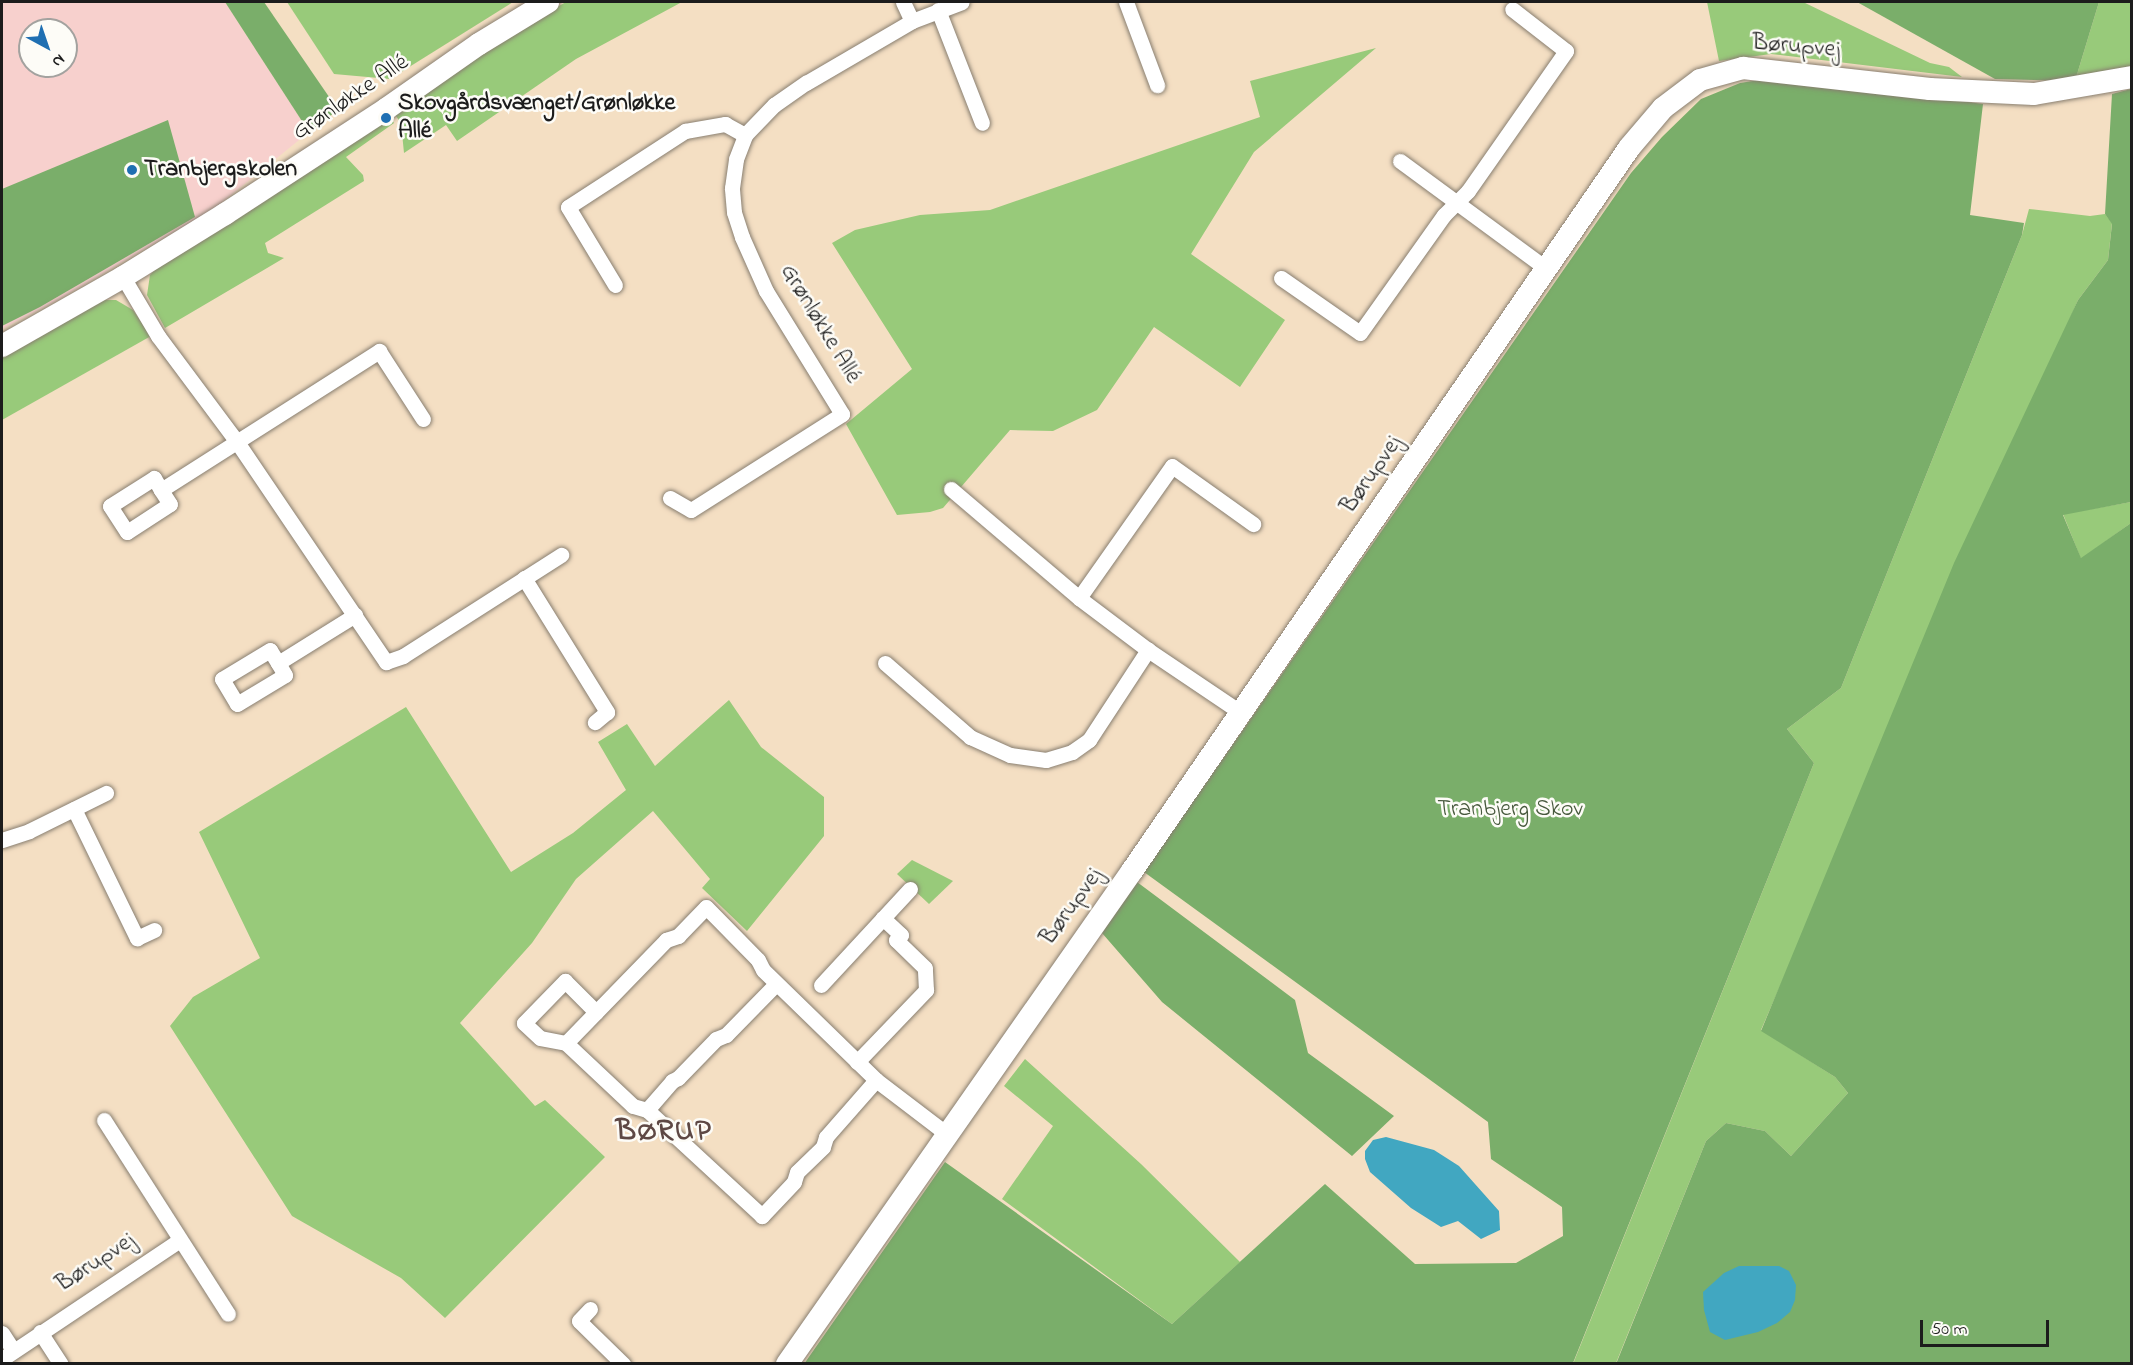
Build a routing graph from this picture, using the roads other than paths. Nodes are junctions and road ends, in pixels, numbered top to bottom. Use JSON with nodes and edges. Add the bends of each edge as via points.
{"nodes":[{"id":1,"x":548,"y":2,"type":"edge"},
{"id":2,"x":903,"y":2,"type":"edge"},
{"id":3,"x":962,"y":2,"type":"edge"},
{"id":4,"x":1126,"y":2,"type":"edge"},
{"id":5,"x":1512,"y":9,"type":"dead end"},
{"id":6,"x":938,"y":10,"type":"junction"},
{"id":7,"x":912,"y":21,"type":"junction"},
{"id":8,"x":2132,"y":77,"type":"edge"},
{"id":9,"x":1157,"y":86,"type":"dead end"},
{"id":10,"x":982,"y":123,"type":"dead end"},
{"id":11,"x":745,"y":135,"type":"junction"},
{"id":12,"x":1400,"y":161,"type":"dead end"},
{"id":13,"x":1456,"y":203,"type":"junction"},
{"id":14,"x":1547,"y":269,"type":"junction"},
{"id":15,"x":123,"y":277,"type":"junction"},
{"id":16,"x":1281,"y":278,"type":"dead end"},
{"id":17,"x":615,"y":285,"type":"dead end"},
{"id":18,"x":2,"y":346,"type":"edge"},
{"id":19,"x":423,"y":419,"type":"dead end"},
{"id":20,"x":237,"y":442,"type":"junction"},
{"id":21,"x":951,"y":489,"type":"dead end"},
{"id":22,"x":161,"y":490,"type":"dead end"},
{"id":23,"x":670,"y":498,"type":"dead end"},
{"id":24,"x":1253,"y":524,"type":"dead end"},
{"id":25,"x":561,"y":555,"type":"dead end"},
{"id":26,"x":524,"y":578,"type":"junction"},
{"id":27,"x":1078,"y":598,"type":"junction"},
{"id":28,"x":355,"y":615,"type":"junction"},
{"id":29,"x":1148,"y":650,"type":"junction"},
{"id":30,"x":278,"y":663,"type":"dead end"},
{"id":31,"x":885,"y":663,"type":"dead end"},
{"id":32,"x":1240,"y":712,"type":"junction"},
{"id":33,"x":595,"y":722,"type":"dead end"},
{"id":34,"x":106,"y":793,"type":"dead end"},
{"id":35,"x":74,"y":809,"type":"junction"},
{"id":36,"x":2,"y":840,"type":"edge"},
{"id":37,"x":910,"y":889,"type":"dead end"},
{"id":38,"x":884,"y":918,"type":"junction"},
{"id":39,"x":154,"y":930,"type":"dead end"},
{"id":40,"x":776,"y":984,"type":"junction"},
{"id":41,"x":821,"y":985,"type":"dead end"},
{"id":42,"x":596,"y":1012,"type":"junction"},
{"id":43,"x":566,"y":1043,"type":"junction"},
{"id":44,"x":857,"y":1062,"type":"junction"},
{"id":45,"x":876,"y":1080,"type":"junction"},
{"id":46,"x":646,"y":1110,"type":"junction"},
{"id":47,"x":104,"y":1120,"type":"dead end"},
{"id":48,"x":947,"y":1134,"type":"junction"},
{"id":49,"x":180,"y":1240,"type":"junction"},
{"id":50,"x":590,"y":1309,"type":"dead end"},
{"id":51,"x":228,"y":1314,"type":"dead end"},
{"id":52,"x":40,"y":1332,"type":"junction"},
{"id":53,"x":2,"y":1333,"type":"edge"},
{"id":54,"x":7,"y":1355,"type":"edge"},
{"id":55,"x":61,"y":1364,"type":"edge"},
{"id":56,"x":623,"y":1364,"type":"edge"},
{"id":57,"x":787,"y":1364,"type":"edge"}],
"edges":[{"from":1,"to":15,"type":"street","name":"Grønløkke Allé"},
{"from":2,"to":7,"type":"street"},
{"from":3,"to":6,"type":"street","name":"Grønløkke Allé"},
{"from":4,"to":9,"type":"street"},
{"from":5,"to":13,"type":"street","via":[[1566,51]]},
{"from":6,"to":7,"type":"street","name":"Grønløkke Allé"},
{"from":6,"to":10,"type":"street"},
{"from":7,"to":11,"type":"street","name":"Grønløkke Allé","via":[[774,105]]},
{"from":8,"to":14,"type":"street","name":"Børupvej","via":[[2034,93],[1930,88],[1770,69],[1723,72],[1683,91],[1647,125]]},
{"from":11,"to":17,"type":"street","via":[[726,124],[685,131],[568,207]]},
{"from":11,"to":23,"type":"street","name":"Grønløkke Allé","via":[[736,159],[732,188],[742,237],[766,291],[842,414],[691,510]]},
{"from":12,"to":13,"type":"street"},
{"from":13,"to":14,"type":"street"},
{"from":13,"to":16,"type":"street","via":[[1444,214],[1360,333]]},
{"from":14,"to":32,"type":"street","name":"Børupvej"},
{"from":15,"to":18,"type":"street","name":"Grønløkke Allé"},
{"from":15,"to":20,"type":"street","via":[[158,336]]},
{"from":19,"to":20,"type":"street","via":[[379,351]]},
{"from":20,"to":22,"type":"street"},
{"from":20,"to":28,"type":"street"},
{"from":21,"to":27,"type":"street"},
{"from":24,"to":27,"type":"street","via":[[1172,466]]},
{"from":25,"to":26,"type":"street"},
{"from":26,"to":28,"type":"street","via":[[403,656],[386,662]]},
{"from":26,"to":33,"type":"street","via":[[608,712]]},
{"from":27,"to":29,"type":"street"},
{"from":28,"to":30,"type":"street"},
{"from":29,"to":31,"type":"street","via":[[1089,740],[1072,752],[1046,760],[1010,755],[970,737]]},
{"from":29,"to":32,"type":"street"},
{"from":32,"to":48,"type":"street","name":"Børupvej"},
{"from":34,"to":35,"type":"street"},
{"from":35,"to":36,"type":"street"},
{"from":35,"to":39,"type":"street","via":[[137,938]]},
{"from":37,"to":38,"type":"street"},
{"from":38,"to":41,"type":"street"},
{"from":38,"to":44,"type":"street","via":[[901,935],[896,940],[925,968],[926,990]]},
{"from":40,"to":42,"type":"street","via":[[706,907],[678,936],[666,940]]},
{"from":40,"to":44,"type":"street"},
{"from":40,"to":46,"type":"street"},
{"from":42,"to":43,"type":"street"},
{"from":42,"to":43,"type":"street","via":[[565,981],[524,1023],[540,1038]]},
{"from":43,"to":46,"type":"street","via":[[633,1106]]},
{"from":44,"to":45,"type":"street"},
{"from":45,"to":46,"type":"street","via":[[762,1216]]},
{"from":45,"to":48,"type":"street"},
{"from":47,"to":49,"type":"street"},
{"from":48,"to":57,"type":"street","name":"Børupvej"},
{"from":49,"to":51,"type":"street"},
{"from":49,"to":52,"type":"street","name":"Børupvej"},
{"from":50,"to":56,"type":"street","via":[[579,1321]]},
{"from":52,"to":54,"type":"street","name":"Børupvej"},
{"from":52,"to":55,"type":"street"},
{"from":53,"to":54,"type":"street","name":"Børupvej"}]}
